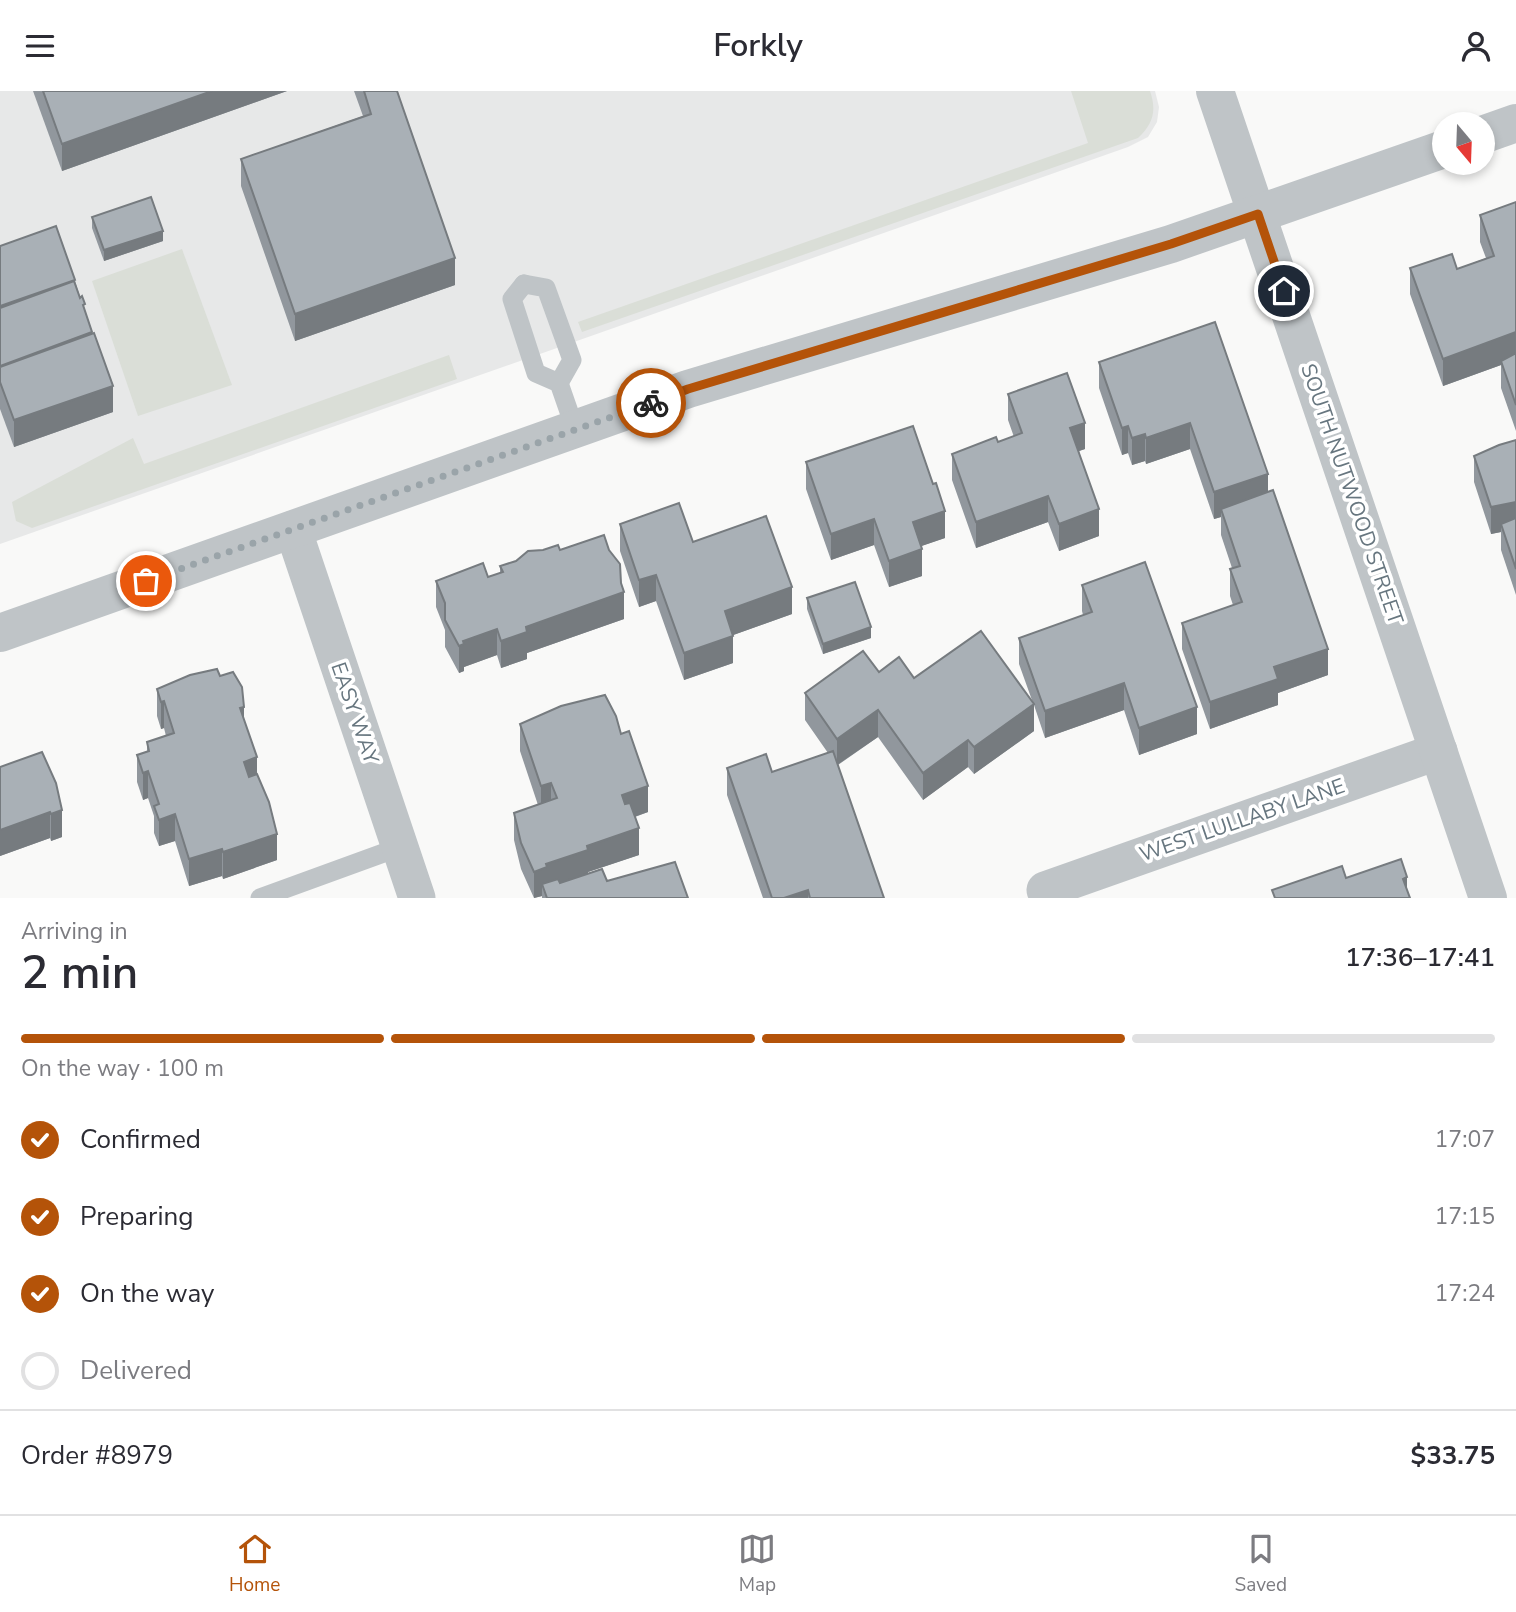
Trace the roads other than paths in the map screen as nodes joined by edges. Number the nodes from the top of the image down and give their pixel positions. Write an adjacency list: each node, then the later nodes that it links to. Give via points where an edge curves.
1 (1215, 91): 5 (street, SOUTH NUTWOOD STREET)
2 (1516, 123): 3 (street)
3 (1495, 130)
4 (1432, 153): 5 (street)
5 (1258, 214): 7 (street, via 688,389); 10 (street, SOUTH NUTWOOD STREET)
6 (559, 383): 6 (lane, via 572,360 546,288 522,277 512,299 536,373); 7 (lane)
7 (575, 429): 8 (street)
8 (293, 529): 9 (street); 11 (street, EASY WAY)
9 (0, 633)
10 (1439, 751): 12 (street, WEST LULLABY LANE); 15 (street, SOUTH NUTWOOD STREET)
11 (400, 847): 13 (lane); 14 (street, EASY WAY)
12 (1045, 890)
13 (260, 898)
14 (417, 898)
15 (1488, 898)

